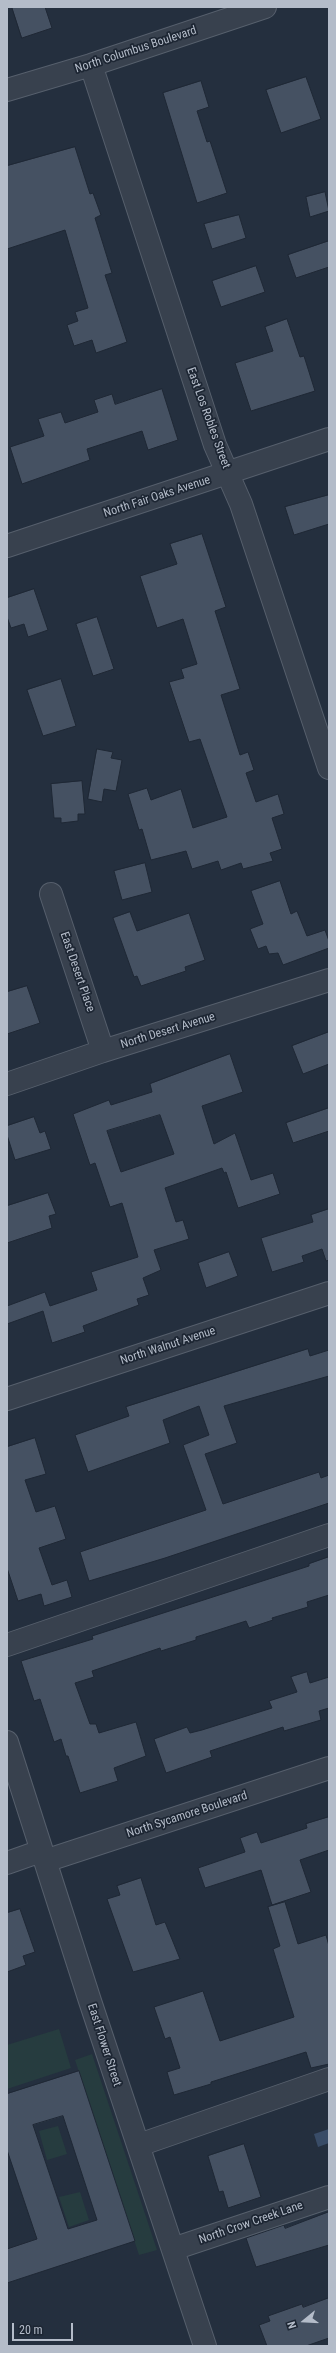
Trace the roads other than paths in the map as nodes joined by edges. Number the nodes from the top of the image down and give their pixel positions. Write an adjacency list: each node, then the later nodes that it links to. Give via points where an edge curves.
1 (265, 7): 2 (street, North Columbus Boulevard)
2 (91, 65): 3 (street, North Columbus Boulevard); 5 (street, East Los Robles Street, via 215,445)
3 (7, 90)
4 (329, 439): 5 (street, North Fair Oaks Avenue)
5 (228, 474): 6 (street, North Fair Oaks Avenue); 7 (street, East Los Robles Street, via 241,504)
6 (7, 546)
7 (329, 768)
8 (51, 894): 10 (street, East Desert Place)
9 (329, 980): 10 (street, North Desert Avenue)
10 (103, 1051): 11 (street, North Desert Avenue)
11 (7, 1084)
12 (329, 1293): 13 (street, North Walnut Avenue)
13 (7, 1399)
14 (329, 1535): 15 (street)
15 (7, 1645)
16 (7, 1742): 18 (street, East Flower Street)
17 (329, 1768): 18 (street, North Sycamore Boulevard)
18 (43, 1856): 19 (street, North Sycamore Boulevard); 21 (street, East Flower Street)
19 (7, 1862)
20 (329, 2079): 21 (street)
21 (139, 2146): 23 (street, East Flower Street)
22 (329, 2197): 23 (street, North Crow Creek Lane)
23 (172, 2249): 24 (street, East Flower Street)
24 (205, 2346)

